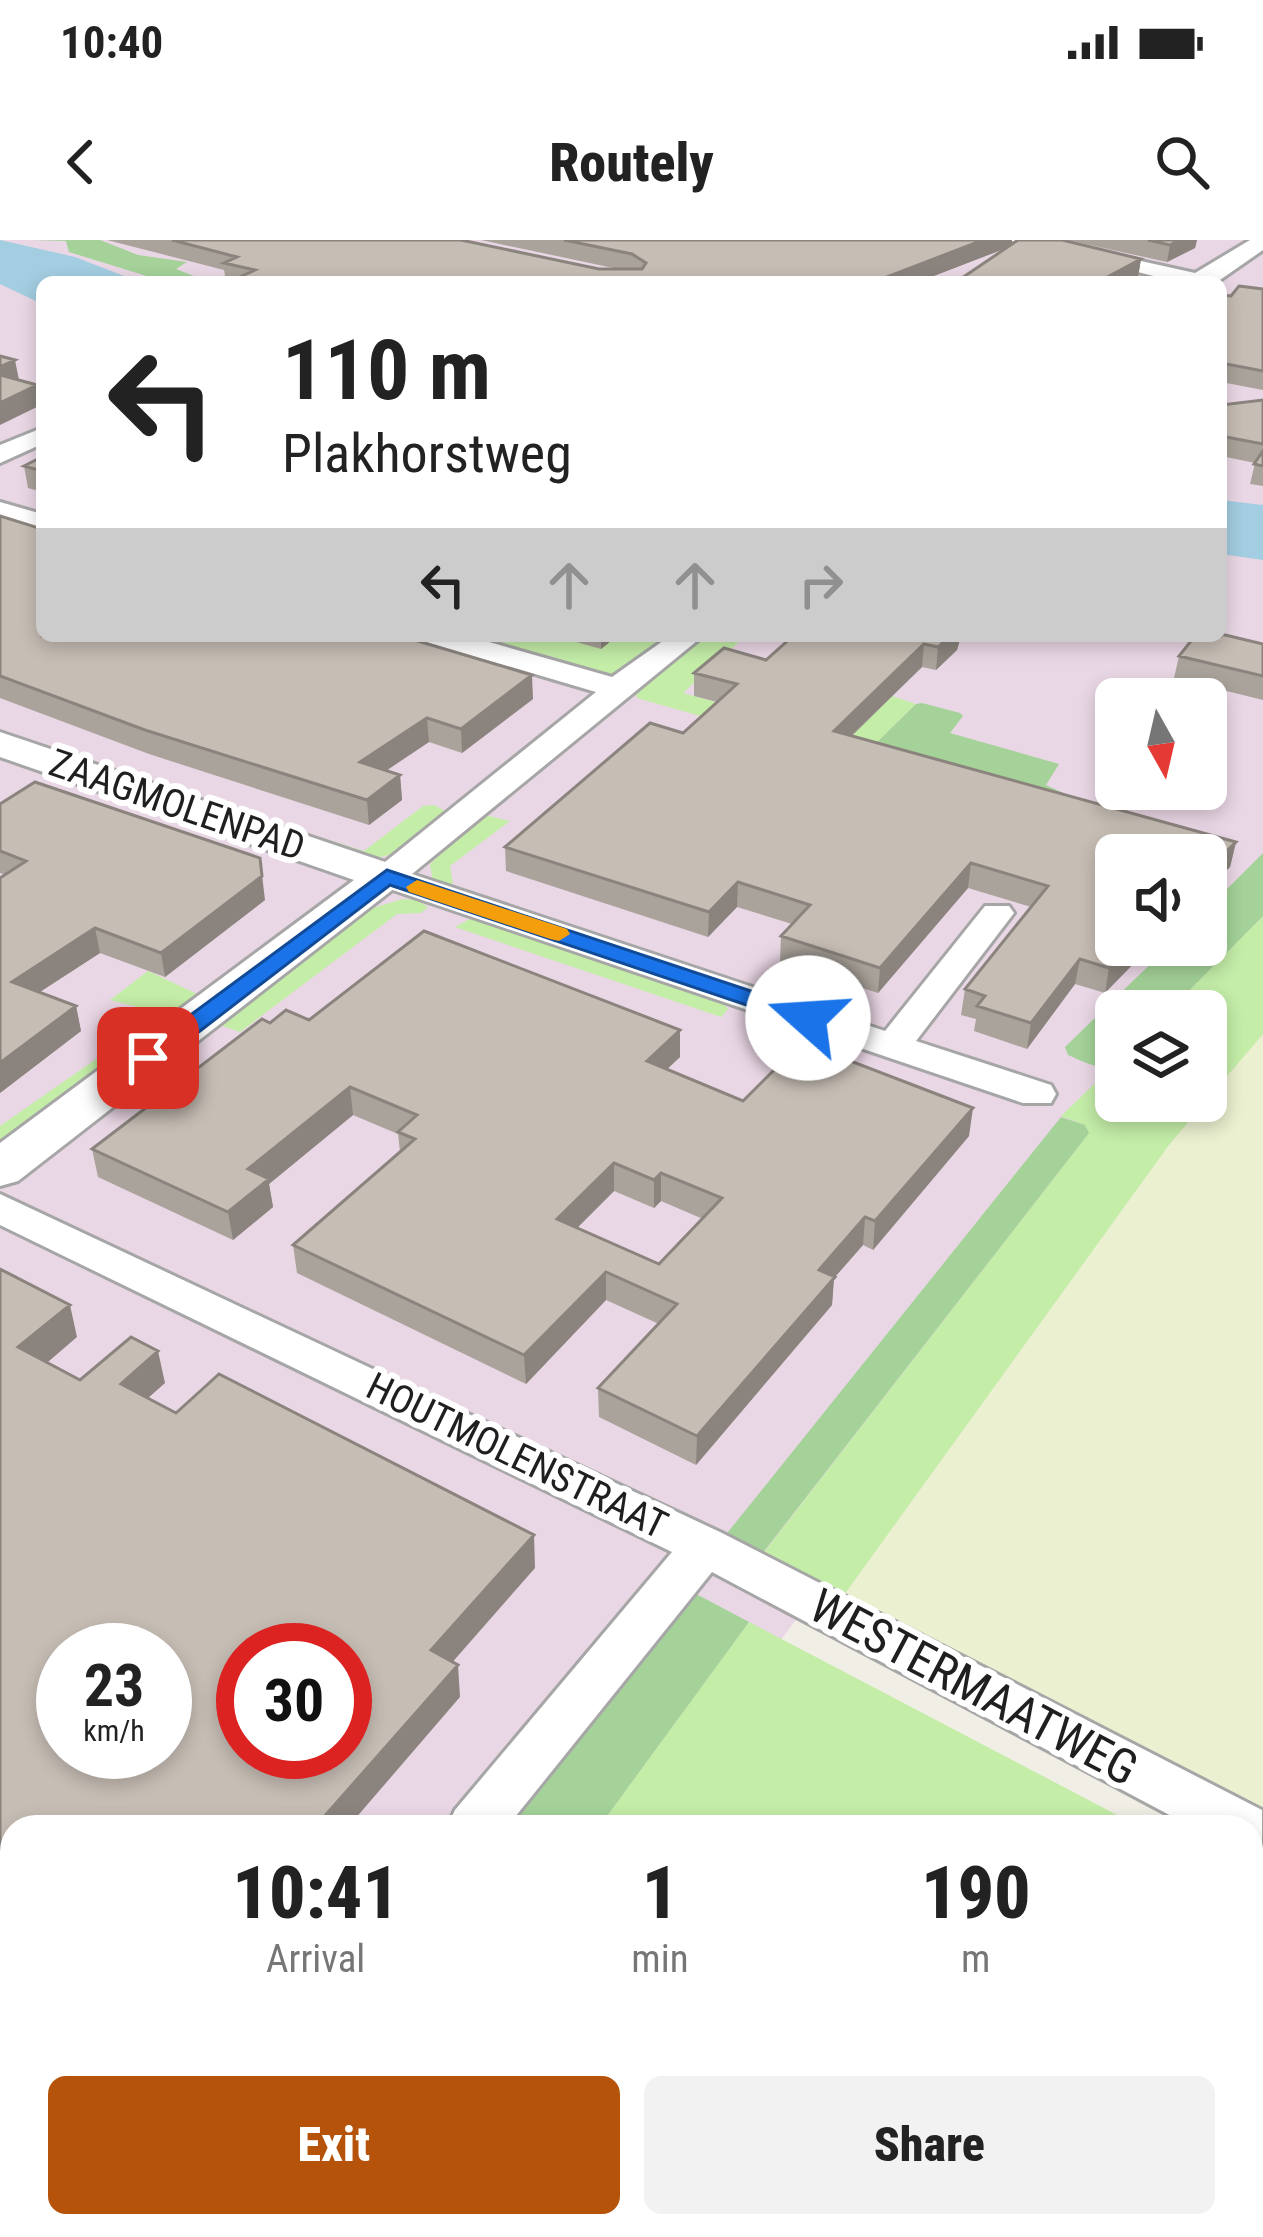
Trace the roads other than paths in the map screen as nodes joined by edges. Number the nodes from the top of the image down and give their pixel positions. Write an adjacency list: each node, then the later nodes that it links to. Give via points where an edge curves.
1 (1018, 240): 3 (street)
2 (1263, 241): 4 (street)
3 (1174, 276)
4 (1209, 276)
5 (36, 438): 6 (street)
6 (0, 455)
7 (0, 510): 8 (street)
8 (36, 520)
9 (457, 642): 11 (street)
10 (681, 642): 11 (street)
11 (616, 688): 13 (street)
12 (0, 745): 13 (street, ZAAGMOLENPAD)
13 (387, 877): 15 (street, ZAAGMOLENPAD); 17 (street)
14 (998, 913): 15 (street)
15 (893, 1046): 16 (street, ZAAGMOLENPAD)
16 (1037, 1094)
17 (0, 1169)
18 (0, 1208): 19 (street, HOUTMOLENSTRAAT)
19 (706, 1546): 20 (street, HOUTMOLENSTRAAT); 21 (street, WESTERMAATWEG)
20 (484, 1815)
21 (1220, 1815)

